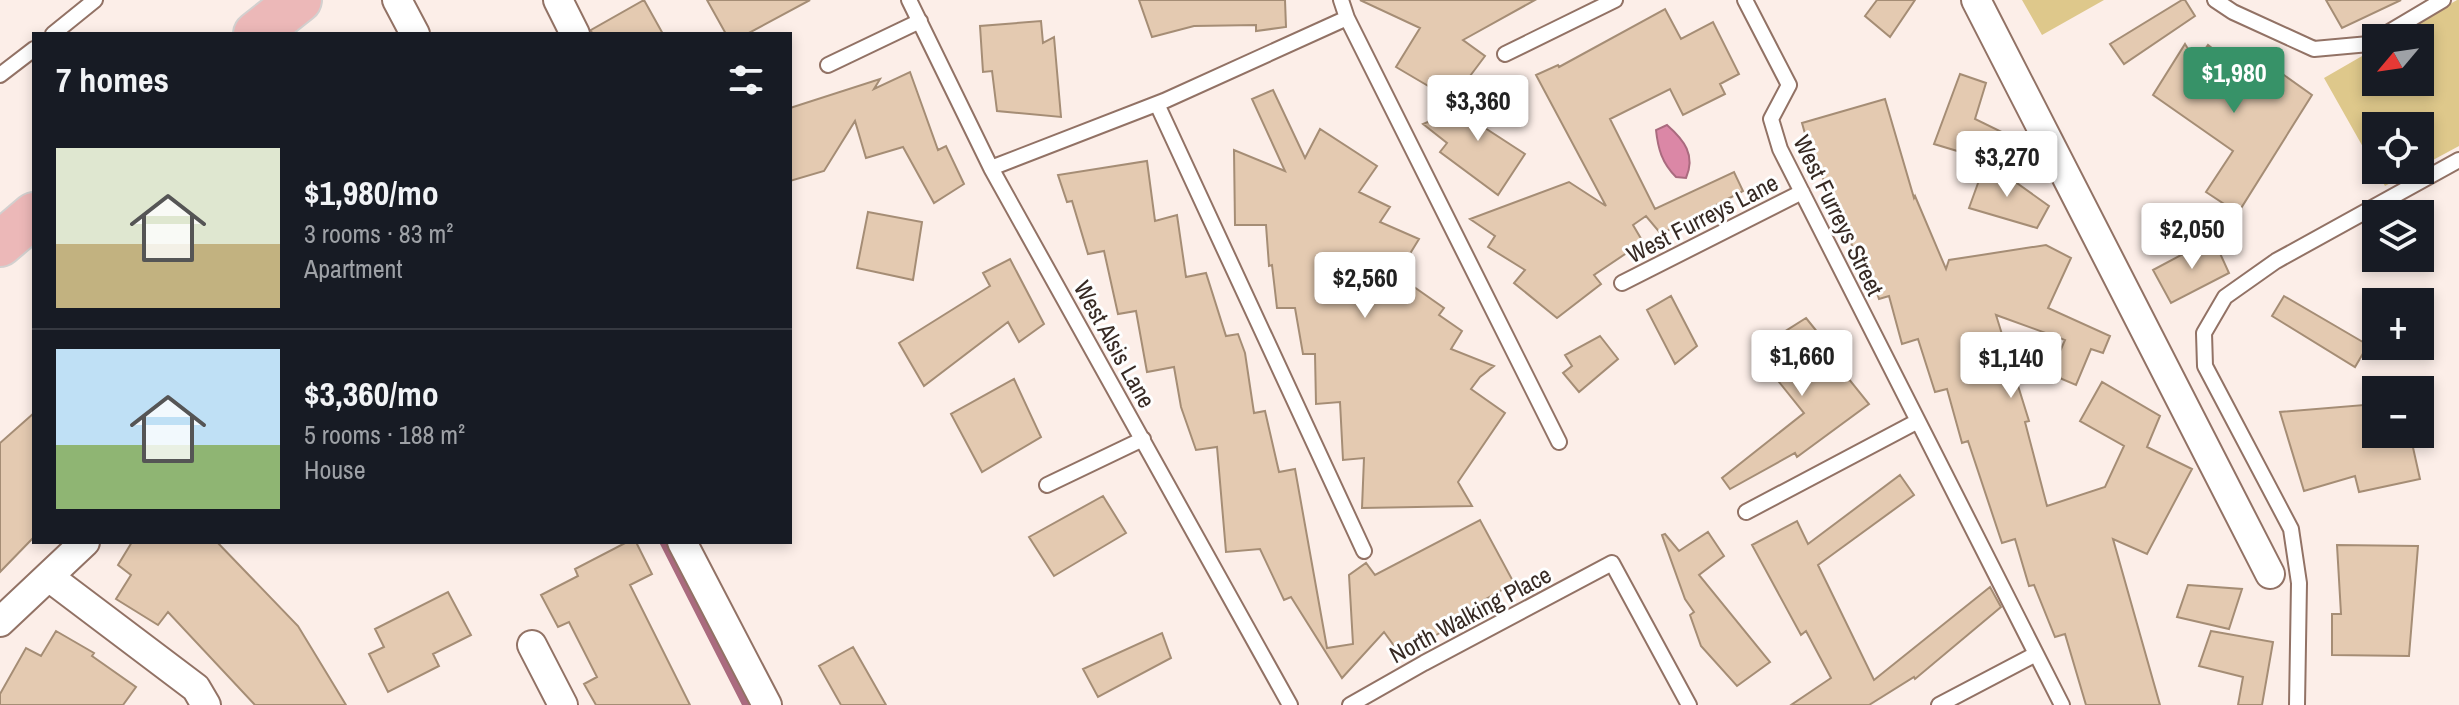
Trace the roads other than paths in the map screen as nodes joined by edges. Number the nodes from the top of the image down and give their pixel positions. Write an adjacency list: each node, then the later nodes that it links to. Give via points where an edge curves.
1 (95, 0): 15 (lane)
2 (299, 0): 16 (main road)
3 (397, 0): 17 (street)
4 (558, 0): 18 (street)
5 (909, 0): 13 (lane, West Alsis Lane)
6 (1341, 0): 12 (lane)
7 (1615, 0): 21 (lane)
8 (1745, 0): 27 (lane, West Furreys Street, via 1789,85 1771,119)
9 (1976, 0): 39 (street)
10 (2215, 0): 19 (lane, via 2314,49)
11 (2443, 0): 14 (lane)
12 (1347, 18): 24 (lane); 33 (lane)
13 (920, 21): 22 (lane); 26 (lane, West Alsis Lane)
14 (2403, 24)
15 (55, 32)
16 (259, 32)
17 (414, 32)
18 (574, 32)
19 (2362, 45)
20 (32, 51): 23 (lane)
21 (1505, 54)
22 (828, 65)
23 (0, 75)
24 (1157, 104): 26 (lane); 38 (lane)
25 (2459, 160): 52 (lane, via 2276,261 2225,297 2204,333 2205,366 2291,529 2299,583)
26 (991, 168): 32 (lane, West Alsis Lane)
27 (1802, 192): 30 (lane, West Furreys Lane); 31 (lane, West Furreys Street)
28 (32, 217): 29 (main road)
29 (0, 244)
30 (1622, 283)
31 (1918, 421): 35 (lane); 43 (lane, West Furreys Street)
32 (1143, 439): 34 (lane); 47 (lane, West Alsis Lane)
33 (1559, 442)
34 (1047, 485)
35 (1746, 512)
36 (83, 544): 40 (street)
37 (683, 544): 46 (street)
38 (1364, 551)
39 (2270, 574)
40 (49, 577): 41 (street); 44 (street, via 196,688)
41 (0, 622)
42 (532, 645): 45 (street)
43 (2036, 654): 50 (lane); 51 (lane, West Furreys Street)
44 (206, 705)
45 (563, 705)
46 (767, 705)
47 (1290, 705)
48 (1350, 705): 49 (lane, North Walking Place, via 1612,563)
49 (1689, 705)
50 (1939, 705)
51 (2062, 705)
52 (2297, 705)

